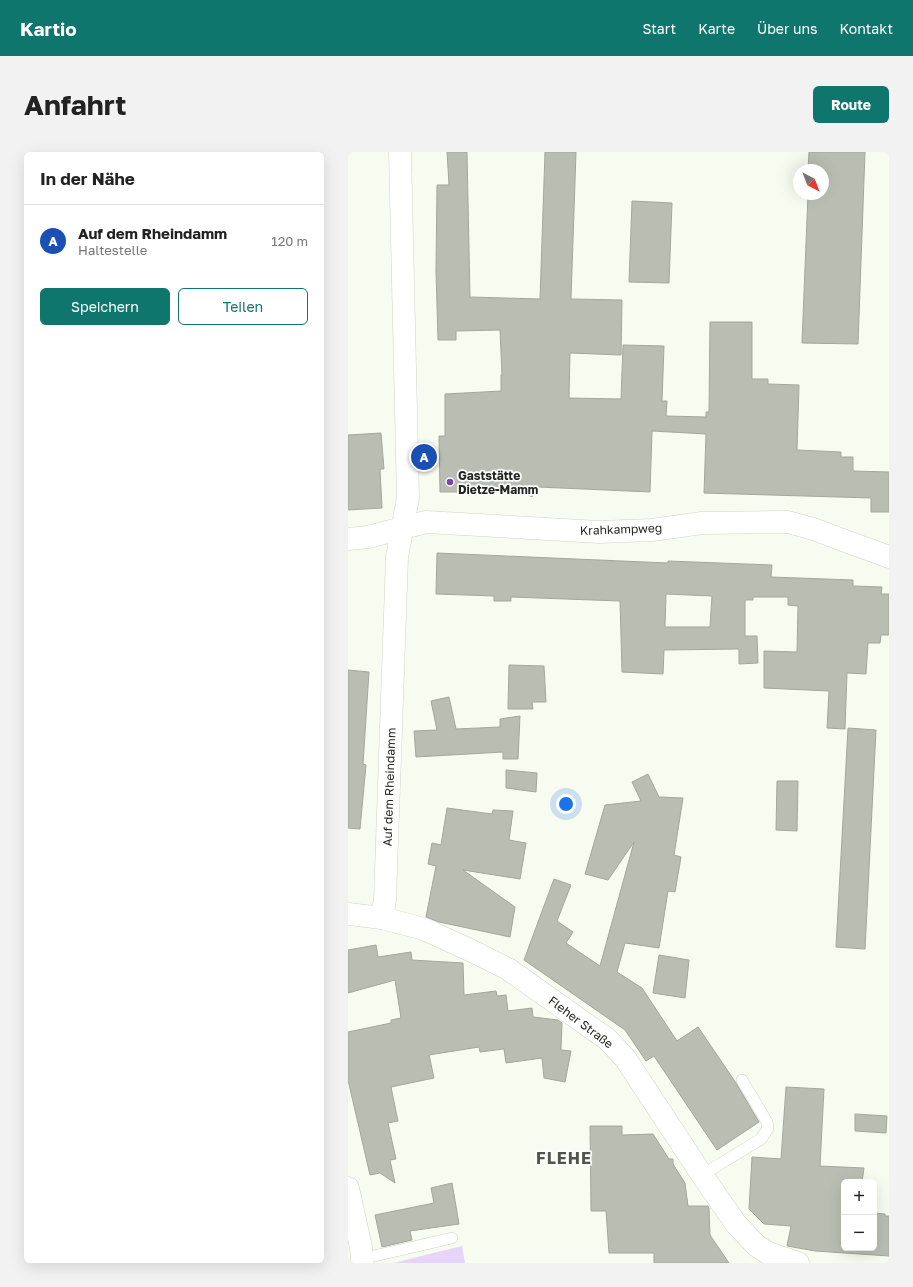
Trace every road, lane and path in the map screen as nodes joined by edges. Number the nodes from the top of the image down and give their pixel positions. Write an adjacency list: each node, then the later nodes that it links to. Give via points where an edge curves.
1 (400, 152): 2 (street, Auf dem Rheindamm, via 408,498)
2 (402, 528): 3 (street, Krahkampweg, via 368,537); 4 (street, Krahkampweg, via 426,522 599,532 652,530 702,523 788,522); 6 (street, Auf dem Rheindamm, via 396,557 385,900)
3 (348, 539)
4 (889, 557)
5 (348, 914): 6 (street, Fleher Straße)
6 (382, 918): 8 (street, Fleher Straße, via 424,929 508,969 607,1039 626,1058)
7 (742, 1080): 8 (lane, via 768,1128 762,1138)
8 (702, 1175): 12 (street, Fleher Straße, via 736,1224 757,1246 776,1257)
9 (348, 1188): 11 (street, via 361,1247)
10 (452, 1238): 11 (lane)
11 (361, 1261)
12 (798, 1263)

